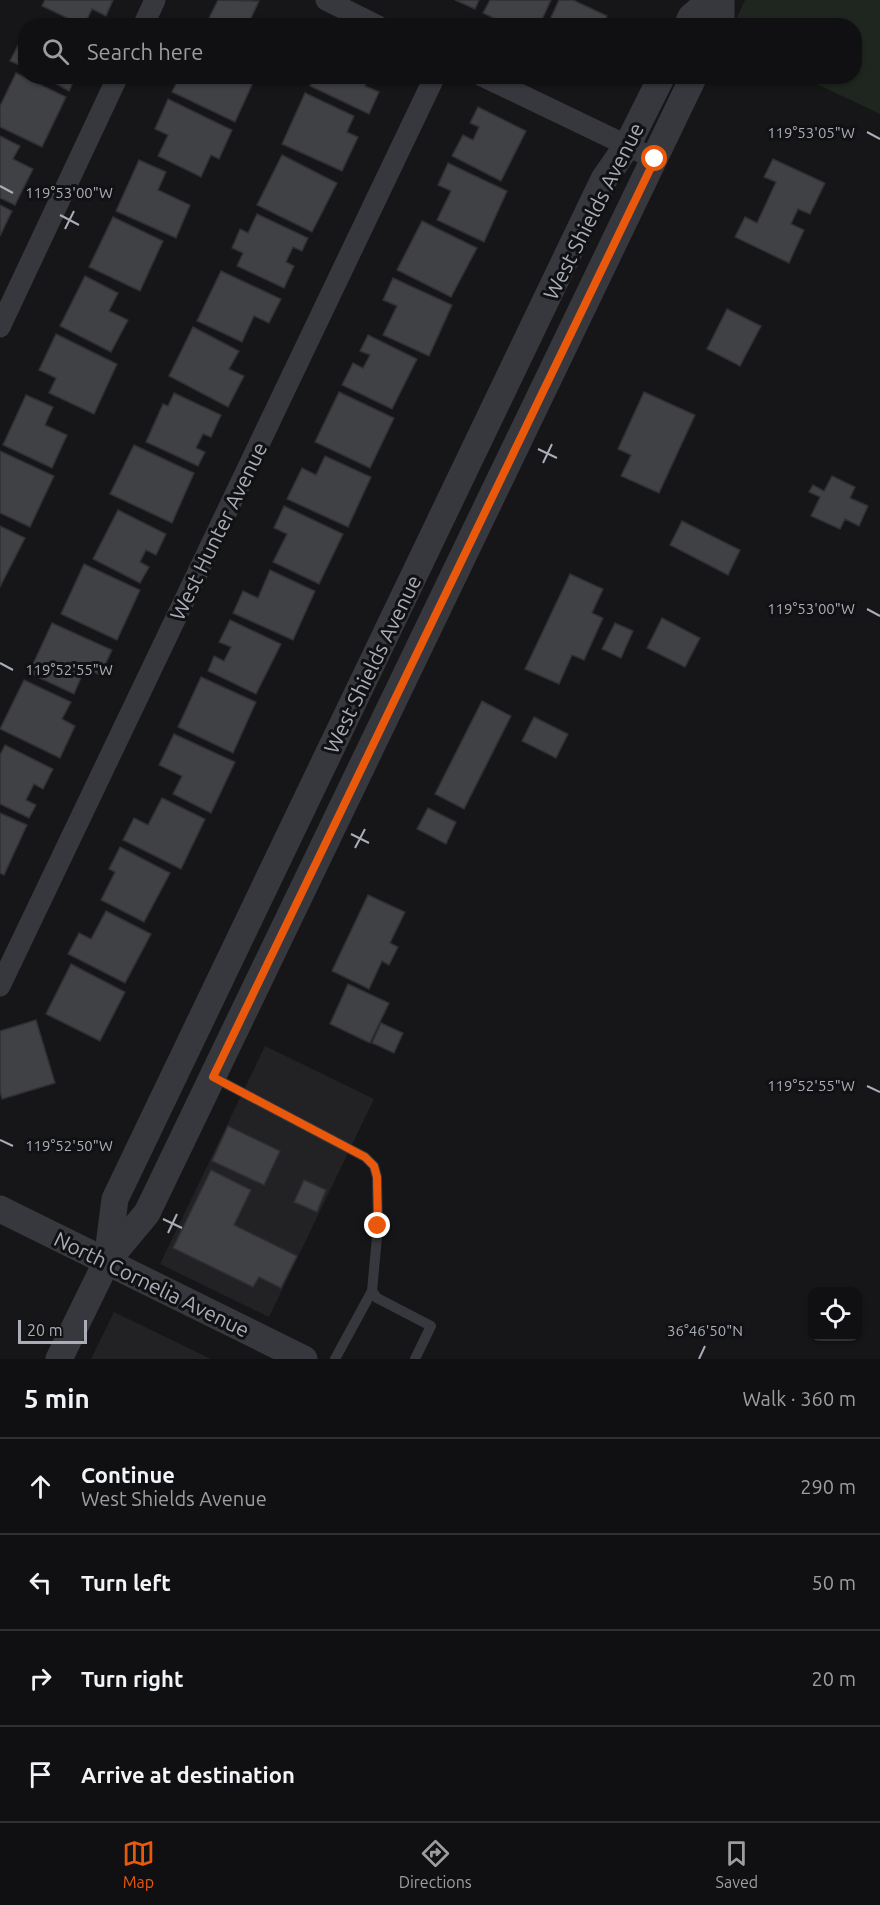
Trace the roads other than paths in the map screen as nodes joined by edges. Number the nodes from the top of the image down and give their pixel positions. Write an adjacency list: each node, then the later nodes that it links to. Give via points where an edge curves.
1 (154, 0): 5 (street)
2 (326, 0): 6 (street)
3 (711, 0): 7 (street)
4 (721, 0): 8 (street)
5 (146, 18)
6 (362, 18)
7 (691, 18)
8 (721, 18)
9 (114, 84): 16 (street)
10 (431, 84): 17 (street, West Hunter Avenue)
11 (499, 84): 14 (street)
12 (658, 84): 14 (street, West Shields Avenue)
13 (690, 84): 15 (street, West Shields Avenue)
14 (627, 146): 15 (street); 20 (street, West Shields Avenue, via 604,179 115,1199)
15 (655, 159): 18 (street, West Shields Avenue)
16 (0, 327)
17 (0, 986)
18 (213, 1077): 20 (street, West Shields Avenue, via 147,1213); 21 (lane, via 365,1157 374,1166 378,1226)
19 (0, 1209): 20 (street, North Cornelia Avenue)
20 (107, 1261): 22 (street, West Shields Avenue); 23 (street, North Cornelia Avenue)
21 (372, 1291): 24 (lane); 25 (lane, via 377,1298 431,1326)
22 (59, 1359)
23 (304, 1359)
24 (335, 1359)
25 (415, 1359)

